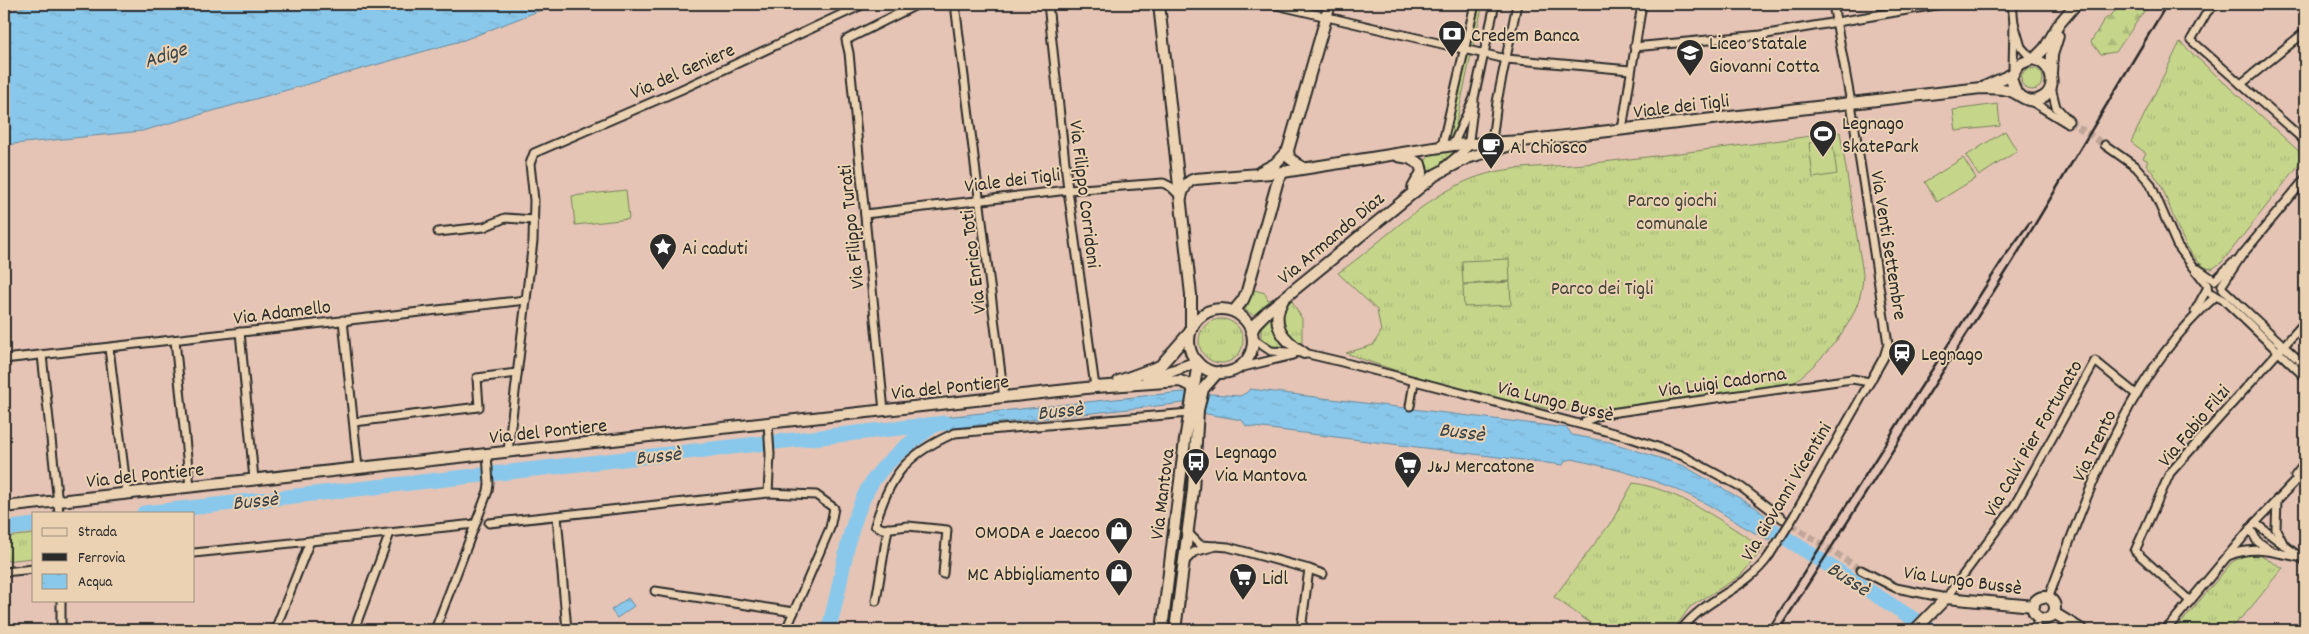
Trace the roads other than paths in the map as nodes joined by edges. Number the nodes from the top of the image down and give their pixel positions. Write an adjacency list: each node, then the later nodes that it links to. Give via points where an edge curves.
1 (864, 4): 59 (street, Via del Geniere, via 680,90 537,150 531,160)
2 (924, 4): 58 (street, Via Filippo Turati, via 846,40 850,52)
3 (956, 4): 57 (street, Via Enrico Toti)
4 (1048, 4): 54 (street, Via Filippo Corridoni)
5 (1159, 4): 47 (street)
6 (1272, 4): 17 (street)
7 (1330, 4): 17 (street)
8 (1475, 4): 22 (street)
9 (1494, 4): 23 (street)
10 (1517, 4): 24 (street)
11 (1642, 4): 21 (street)
12 (1833, 4): 18 (street, Via Venti Settembre)
13 (1942, 4): 18 (street)
14 (2012, 4): 19 (street)
15 (2216, 4): 29 (street, via 2207,12 2191,40)
16 (2074, 7): 25 (street, Viale dei Tigli, via 2045,48); 28 (street, Viale dei Tigli, via 2055,43)
17 (1326, 17): 22 (street); 44 (street)
18 (1836, 23): 21 (street, via 1761,35); 35 (street, Via Venti Settembre)
19 (2014, 24): 25 (street, via 2021,47); 27 (street)
20 (2305, 32): 29 (street)
21 (1634, 47): 26 (street)
22 (1465, 48): 23 (street); 43 (street)
23 (1483, 54): 24 (street); 33 (street)
24 (1506, 59): 26 (street); 37 (street)
25 (2033, 59): 27 (street, Viale dei Tigli, via 2021,62); 28 (street, via 2046,65)
26 (1630, 70): 36 (street)
27 (2013, 73): 31 (street, Viale dei Tigli); 32 (street)
28 (2052, 74): 30 (street, Viale dei Tigli)
29 (2241, 84): 39 (street)
30 (2051, 86): 34 (street, via 2043,97); 34 (street, via 2056,107 2068,122)
31 (1981, 88): 32 (street, Viale dei Tigli); 35 (street, Viale dei Tigli)
32 (2016, 94): 34 (street, Viale dei Tigli)
33 (1474, 98): 40 (street); 41 (street)
34 (2026, 100)
35 (1851, 103): 36 (street, Viale dei Tigli); 76 (street, Via Venti Settembre)
36 (1622, 130): 38 (street, Viale dei Tigli)
37 (1492, 141): 38 (street, Viale dei Tigli); 40 (street, Viale dei Tigli)
38 (1522, 141): 50 (street, Via Armando Diaz, via 1483,152)
39 (2305, 141)
40 (1469, 144): 41 (street, Viale dei Tigli); 50 (street, Via Armando Diaz)
41 (1453, 145): 43 (street, Viale dei Tigli)
42 (2105, 145): 62 (street, via 2136,167 2150,183 2177,244)
43 (1442, 146): 45 (street, Viale dei Tigli)
44 (1288, 150): 46 (street, via 1288,158); 49 (street, via 1275,164)
45 (1385, 156): 46 (street, Viale dei Tigli); 55 (street, Viale dei Tigli, via 1401,156 1420,164 1422,172)
46 (1303, 168): 48 (street, Viale dei Tigli)
47 (1178, 169): 52 (street); 53 (street); 56 (street)
48 (1283, 172): 49 (street, Viale dei Tigli); 68 (street, via 1246,295)
49 (1254, 175): 52 (street, Viale dei Tigli)
50 (1435, 175): 55 (street, Via Armando Diaz)
51 (2305, 179): 61 (street)
52 (1191, 180): 56 (street)
53 (1163, 183): 54 (street, Viale dei Tigli); 56 (street, via 1171,186)
54 (1068, 190): 57 (street, Viale dei Tigli); 91 (street, Via Filippo Corridoni)
55 (1410, 193): 66 (street, Via Armando Diaz)
56 (1181, 197): 72 (street, via 1191,295)
57 (981, 200): 58 (street, Viale dei Tigli); 94 (street, Via Enrico Toti)
58 (865, 214): 97 (street, Via Filippo Turati)
59 (534, 220): 60 (street, via 505,218 484,227); 67 (street)
60 (438, 232)
61 (2242, 255): 63 (street); 65 (street, Via Trento)
62 (2195, 267): 63 (street); 64 (street)
63 (2214, 280): 64 (street); 65 (street)
64 (2207, 287): 65 (street, via 2210,294); 69 (street, Via Trento)
65 (2220, 291): 69 (street, Via Trento); 78 (street)
66 (1285, 298): 74 (street, Via Armando Diaz, via 1262,317); 79 (street, via 1278,314 1278,329 1286,342)
67 (526, 300): 70 (street, Via Adamello); 86 (street)
68 (1234, 311): 72 (street, via 1206,312 1198,318); 74 (street, via 1244,318)
69 (2191, 318): 93 (street, Via Trento)
70 (343, 320): 73 (street, Via Adamello); 98 (street)
71 (2305, 322): 78 (street, Via Fabio Filzi)
72 (1191, 331): 82 (street, via 1191,351); 91 (street, Via del Pontiere, via 1160,366)
73 (240, 332): 75 (street, Via Adamello); 106 (street)
74 (1252, 335): 79 (street, Via Lungo Bussè, via 1268,350); 84 (street, via 1247,359)
75 (175, 340): 77 (street, Via Adamello); 107 (street)
76 (1888, 344): 89 (street, Via Giovanni Vicentini)
77 (109, 348): 80 (street, Via Adamello); 110 (street)
78 (2281, 349): 83 (street); 87 (street); 141 (street, Via Fabio Filzi, via 2170,473 2135,551)
79 (1304, 353): 84 (street, Via Lungo Bussè); 88 (street, Via Lungo Bussè)
80 (42, 354): 81 (street, Via Adamello); 113 (street)
81 (4, 359)
82 (1197, 362): 85 (street, via 1210,371); 90 (street, Via del Pontiere); 92 (street, Via Mantova)
83 (2305, 366)
84 (1236, 369): 85 (street)
85 (1218, 372): 92 (street, Via Mantova)
86 (517, 373): 98 (street, via 477,378 479,407); 101 (street)
87 (2305, 377)
88 (1414, 382): 95 (street); 99 (street, Via Lungo Bussè)
89 (1870, 382): 99 (street, Via Luigi Cadorna, via 1852,379 1603,414 1585,421); 155 (street, Via Giovanni Vicentini, bridge, via 1769,556 1753,576 1700,609)
90 (1132, 384): 91 (street, Via del Pontiere); 92 (street, Via del Pontiere, via 1180,381)
91 (1096, 387): 94 (street, Via del Pontiere)
92 (1198, 390): 96 (street, Via Mantova)
93 (2137, 395): 137 (street, Via Calvi Pier Fortunato, via 2095,362 2014,508); 138 (street, Via Trento, via 2100,461)
94 (1004, 398): 97 (street, Via del Pontiere)
95 (1410, 406)
96 (1192, 410): 119 (street, via 955,433 929,444 901,467 883,498 875,525); 121 (street, Via Mantova); 152 (street, Via Mantova)
97 (884, 411): 100 (street, Via del Pontiere)
98 (354, 422): 104 (street)
99 (1584, 425): 115 (street, Via Lungo Bussè, via 1688,459 1741,487)
100 (768, 428): 101 (street, Via del Pontiere); 108 (street)
101 (508, 451): 102 (street, Via del Pontiere)
102 (487, 458): 104 (street, Via del Pontiere); 117 (street, via 489,484)
103 (2305, 463): 109 (street)
104 (358, 468): 106 (street, Via del Pontiere)
105 (2305, 471): 109 (street)
106 (254, 479): 107 (street, Via del Pontiere)
107 (190, 487): 110 (street, Via del Pontiere)
108 (768, 493): 114 (street); 143 (street, via 816,495 834,508 830,528)
109 (2283, 493): 111 (street)
110 (128, 494): 113 (street, Via del Pontiere)
111 (2277, 499): 118 (street); 124 (street, via 2276,529)
112 (4, 507): 113 (street, Via del Pontiere)
113 (59, 507)
114 (557, 516): 116 (street); 150 (street)
115 (1783, 519)
116 (489, 523)
117 (476, 524): 120 (street); 149 (street)
118 (2253, 526): 124 (street); 125 (street, via 2257,541); 127 (street)
119 (888, 528): 134 (street, via 908,526 947,530); 139 (street)
120 (390, 533): 122 (street); 148 (street)
121 (1188, 533): 123 (street, via 1200,545); 129 (street, Via Mantova)
122 (310, 541): 126 (street); 147 (street)
123 (1216, 546): 129 (street, via 1194,552); 131 (street, via 1228,546)
124 (2286, 548): 128 (street)
125 (2272, 552): 127 (street, via 2257,548 2241,550); 128 (street)
126 (195, 553)
127 (2226, 557): 141 (street)
128 (2302, 559)
129 (1184, 562): 153 (street, Via Mantova)
130 (32, 569): 133 (street)
131 (1309, 569): 135 (street); 154 (street)
132 (1861, 570): 137 (street, Via Lungo Bussè, via 1896,588)
133 (4, 572)
134 (943, 574)
135 (1324, 574)
136 (655, 591): 143 (street)
137 (1946, 598): 142 (street, Via Lungo Bussè); 156 (street)
138 (2048, 599): 142 (street, via 2039,599); 144 (street, via 2054,605)
139 (876, 601)
140 (62, 602): 146 (street)
141 (2190, 602): 159 (street)
142 (2034, 606): 145 (street, via 2034,612)
143 (794, 612): 151 (street)
144 (2054, 613): 145 (street, via 2049,618); 158 (street)
145 (2040, 618): 157 (street)
146 (61, 630)
147 (275, 630)
148 (354, 630)
149 (435, 630)
150 (567, 630)
151 (786, 630)
152 (1162, 630)
153 (1175, 630)
154 (1301, 630)
155 (1681, 630)
156 (1915, 630)
157 (2033, 630)
158 (2082, 630)
159 (2166, 630)

